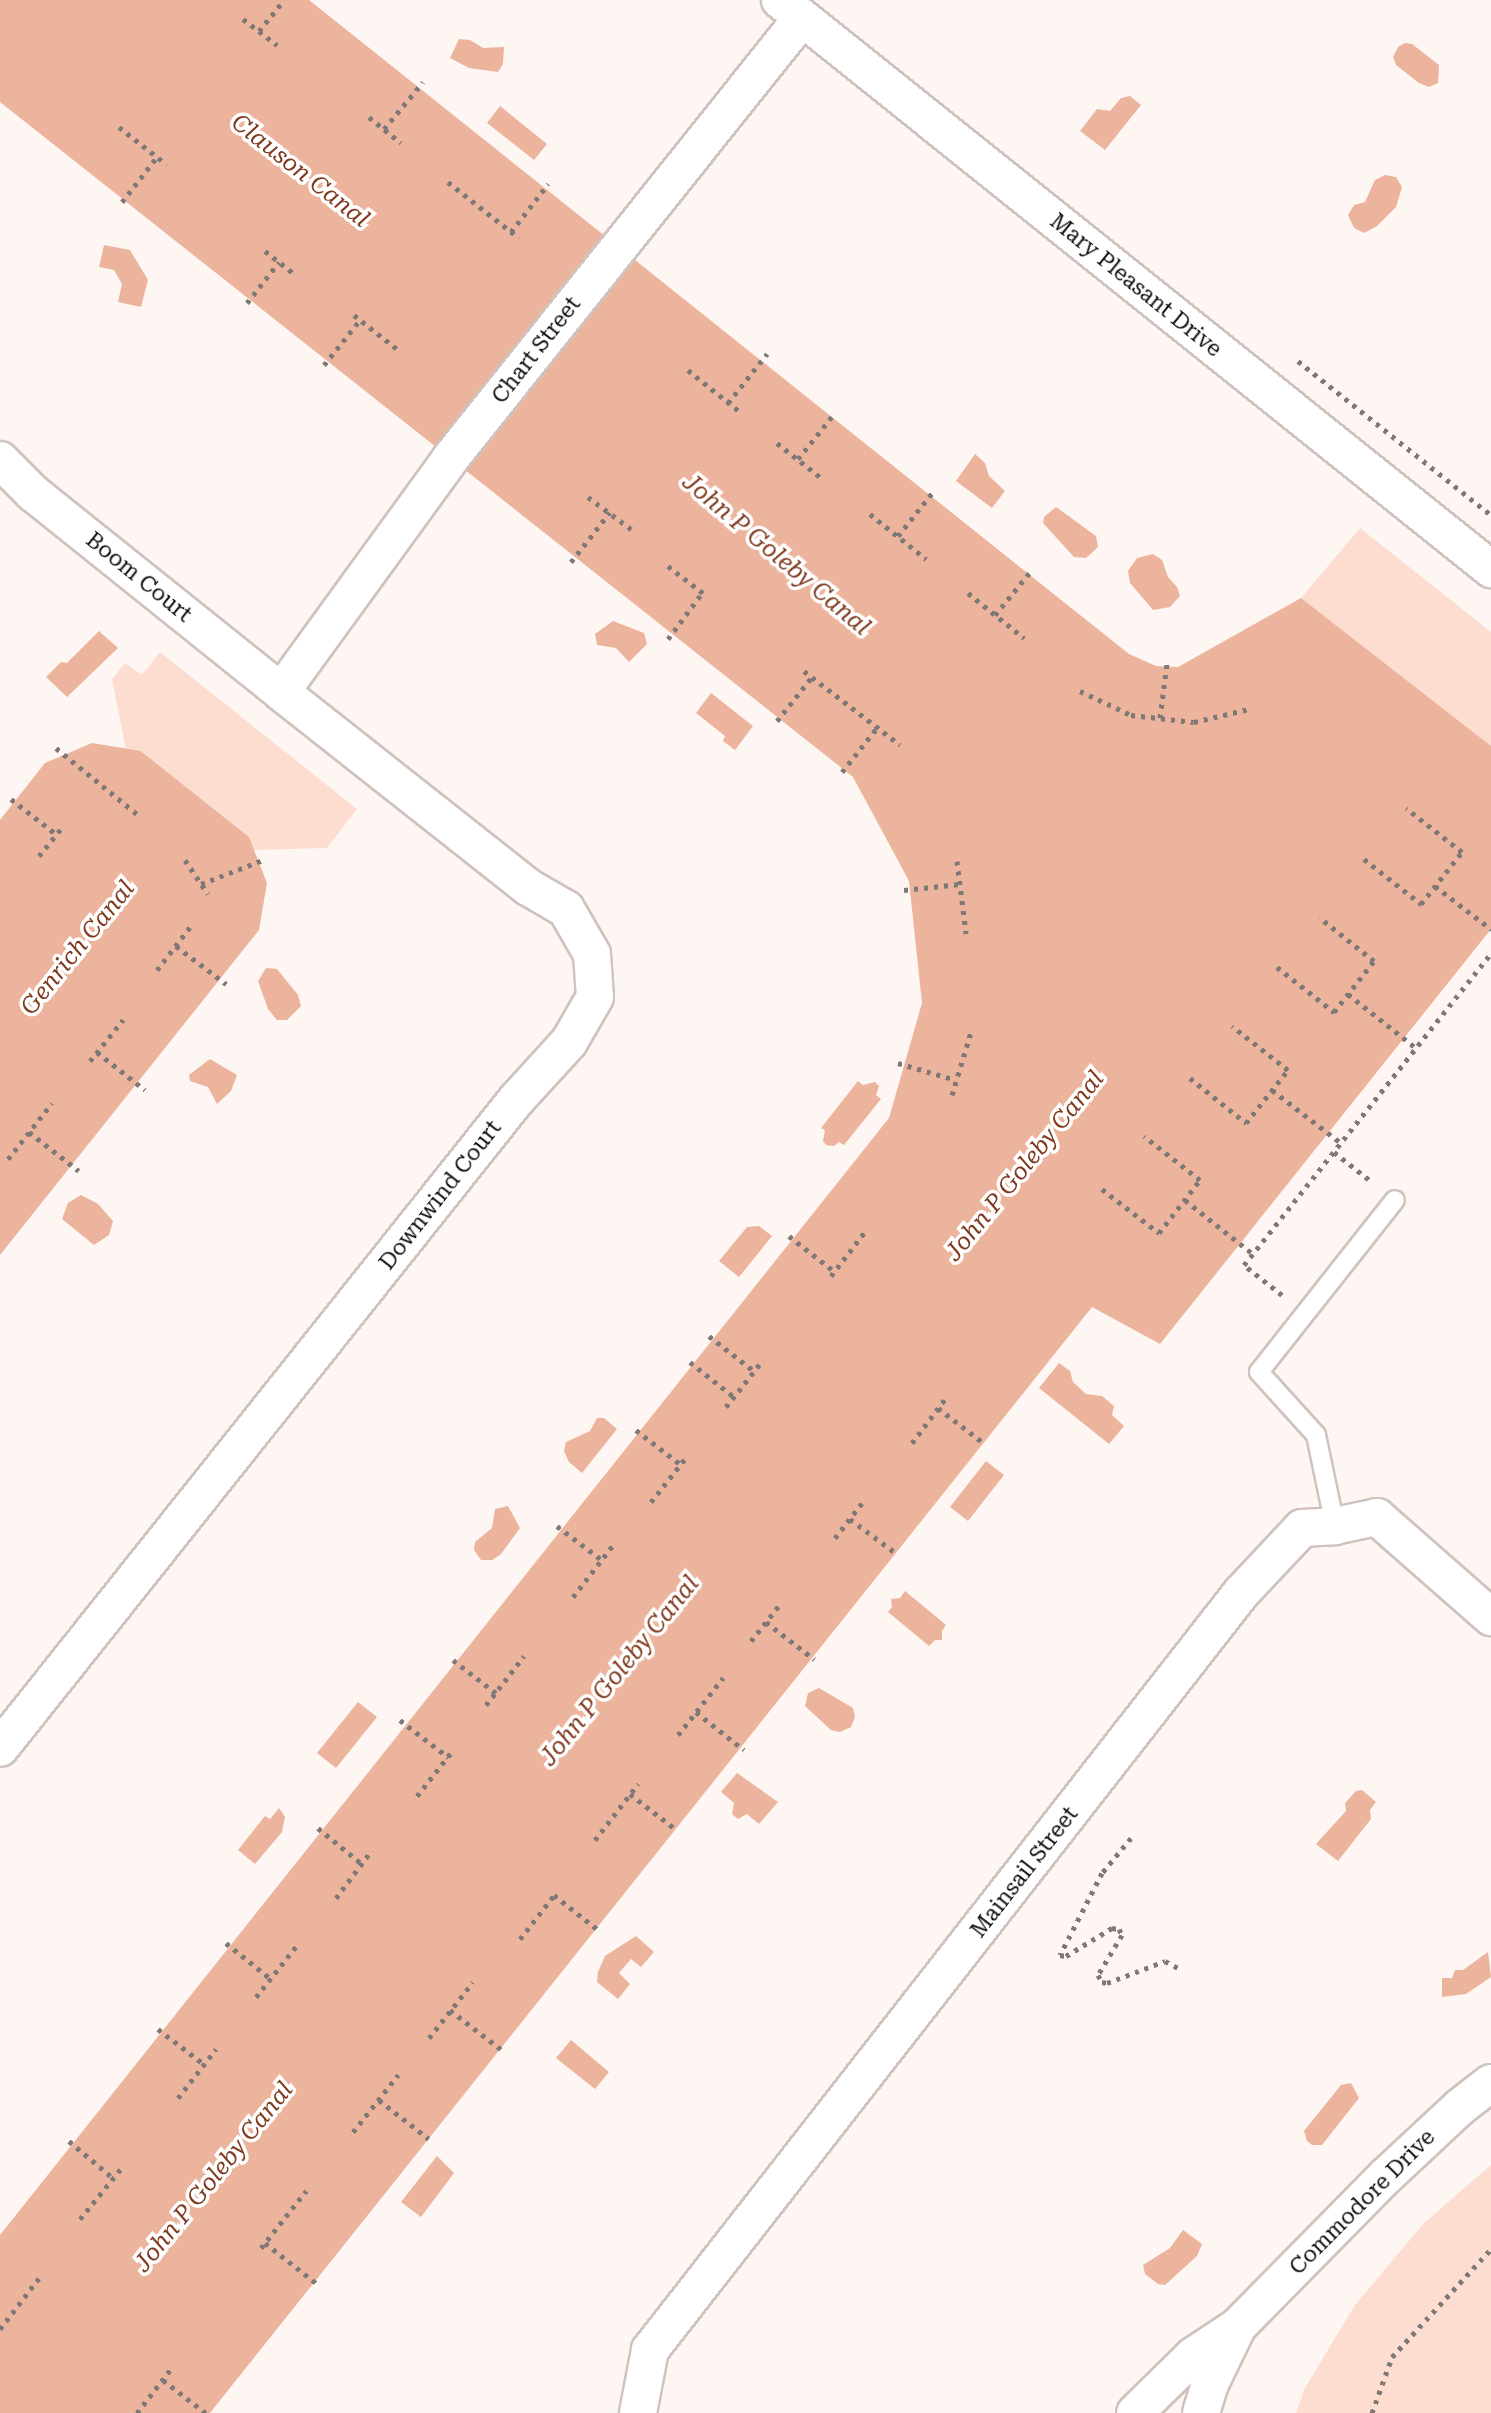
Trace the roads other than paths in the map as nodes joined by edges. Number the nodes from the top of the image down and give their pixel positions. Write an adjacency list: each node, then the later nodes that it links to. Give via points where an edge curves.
1 (791, 9): 3 (street, Mary Pleasant Drive); 4 (street, Chart Street)
2 (0, 460): 4 (street, Boom Court, via 33,493)
3 (1491, 569)
4 (281, 692): 8 (street, Downwind Court, via 528,887 566,909 592,954 595,997 569,1042 506,1112)
5 (1395, 1200): 6 (lane, via 1259,1372 1316,1435)
6 (1335, 1526): 7 (street, Mainsail Street, via 1377,1517); 11 (street, Mainsail Street, via 1302,1528 1241,1593 650,2350)
7 (1491, 1617)
8 (0, 1748)
9 (1491, 2083): 10 (street, Commodore Drive, via 1386,2176)
10 (1237, 2327): 12 (street, Commodore Drive, via 1193,2356); 13 (street, Commodore Drive)
11 (638, 2413)
12 (1135, 2413)
13 (1201, 2413)

